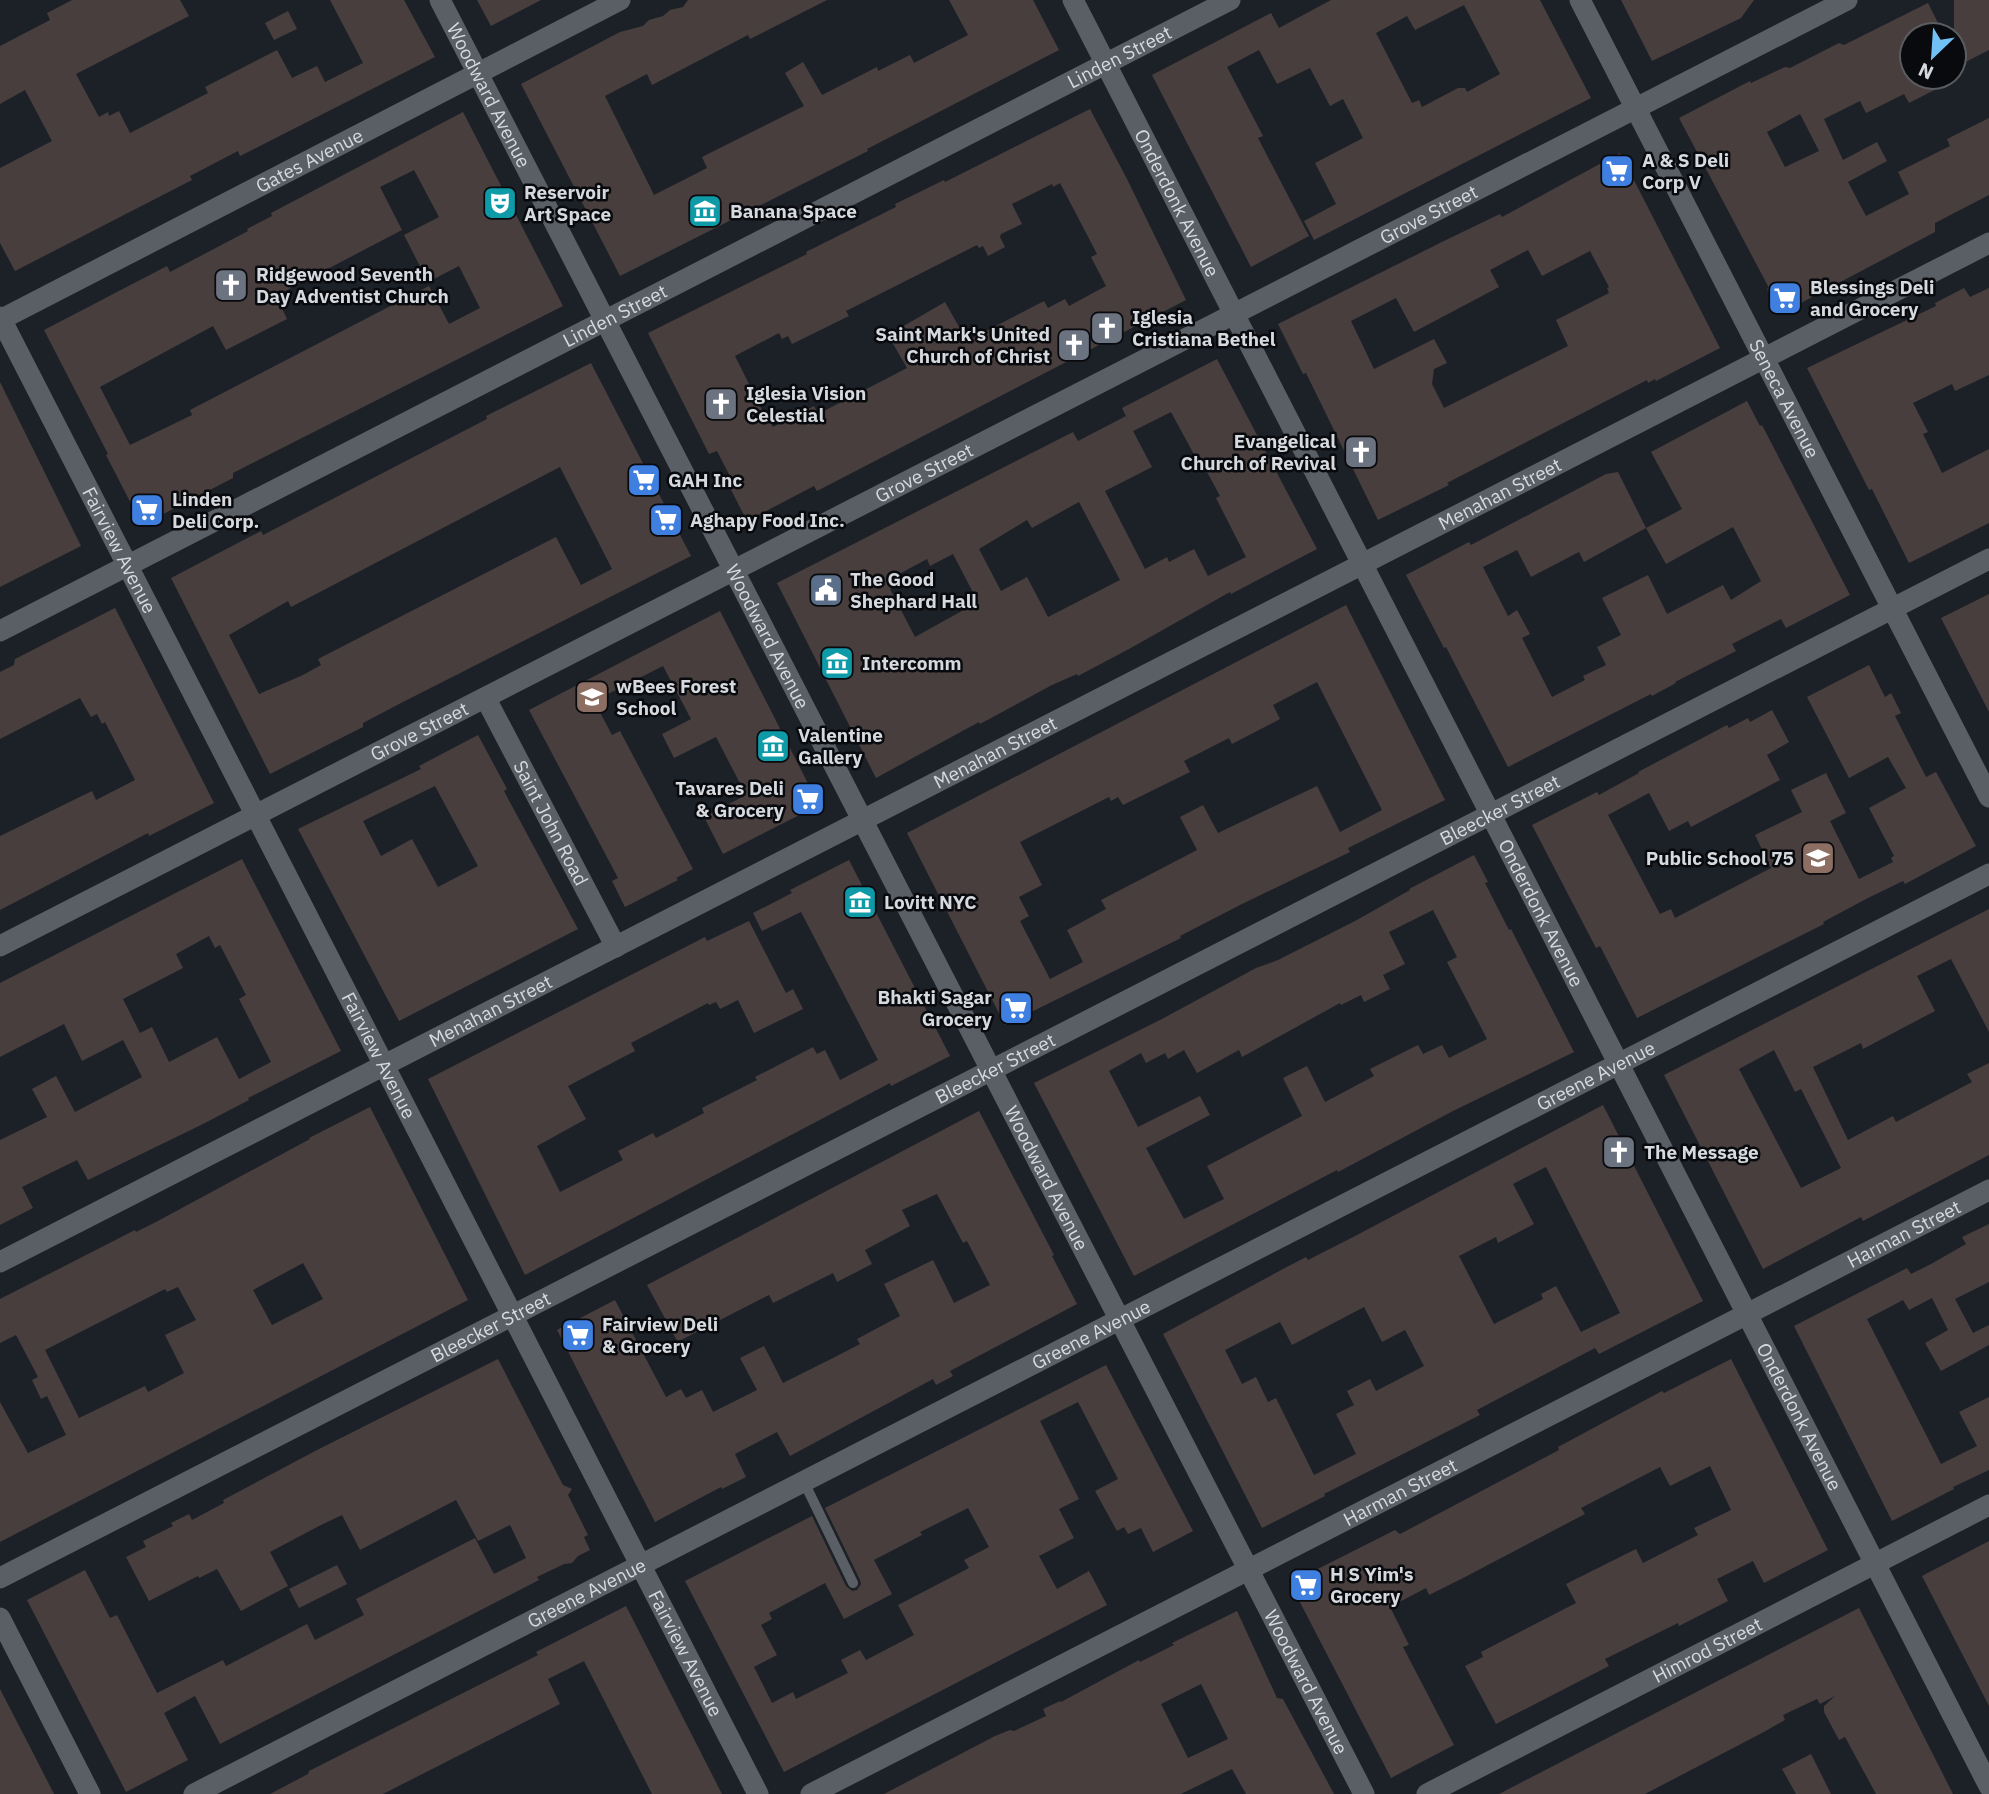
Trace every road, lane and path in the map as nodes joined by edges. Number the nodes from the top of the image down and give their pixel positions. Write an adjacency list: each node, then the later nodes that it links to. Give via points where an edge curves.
1 (440, 0): 8 (street, Woodward Avenue)
2 (620, 0): 8 (street, Gates Avenue)
3 (1073, 0): 7 (street, Onderdonk Avenue)
4 (1230, 0): 7 (street, Linden Street)
5 (1580, 0): 9 (street, Seneca Avenue)
6 (1847, 0): 9 (street, Grove Street)
7 (1105, 64): 11 (street, Onderdonk Avenue); 13 (street, Linden Street)
8 (477, 74): 12 (street, Gates Avenue); 13 (street, Woodward Avenue)
9 (1636, 108): 11 (street, Grove Street); 14 (street, Seneca Avenue)
10 (1989, 243): 14 (street, Menahan Street)
11 (1234, 314): 16 (street, Onderdonk Avenue); 18 (street, Grove Street)
12 (0, 319): 17 (street, Fairview Avenue)
13 (605, 320): 17 (street, Linden Street); 18 (street, Woodward Avenue)
14 (1764, 358): 16 (street, Menahan Street); 19 (street, Seneca Avenue)
15 (1989, 559): 19 (street, Bleecker Street)
16 (1362, 564): 23 (street, Onderdonk Avenue); 25 (street, Menahan Street)
17 (128, 565): 20 (street, Linden Street); 24 (street, Fairview Avenue)
18 (733, 570): 21 (street, Grove Street); 25 (street, Woodward Avenue)
19 (1892, 608): 22 (street, Seneca Avenue); 23 (street, Bleecker Street)
20 (0, 631)
21 (486, 699): 24 (street, Grove Street); 28 (street, Saint John Road)
22 (1989, 797)
23 (1490, 814): 29 (street, Onderdonk Avenue); 31 (street, Bleecker Street)
24 (256, 816): 27 (street, Grove Street); 30 (street, Fairview Avenue)
25 (862, 821): 28 (street, Menahan Street); 31 (street, Woodward Avenue)
26 (1989, 874): 29 (street, Greene Avenue)
27 (0, 946)
28 (616, 947): 30 (street, Menahan Street)
29 (1618, 1064): 34 (street, Onderdonk Avenue); 36 (street, Greene Avenue)
30 (384, 1066): 33 (street, Menahan Street); 35 (street, Fairview Avenue)
31 (991, 1070): 35 (street, Bleecker Street); 36 (street, Woodward Avenue)
32 (1989, 1190): 34 (street, Harman Street)
33 (0, 1262)
34 (1746, 1314): 39 (street, Onderdonk Avenue); 41 (street, Harman Street)
35 (512, 1316): 40 (street, Fairview Avenue); 42 (street, Bleecker Street)
36 (1120, 1320): 37 (street, Greene Avenue); 41 (street, Woodward Avenue)
37 (804, 1482): 40 (street, Greene Avenue); 43 (lane)
38 (1989, 1505): 39 (street, Himrod Street)
39 (1875, 1564): 45 (street, Onderdonk Avenue); 51 (street, Himrod Street)
40 (640, 1566): 47 (street, Greene Avenue); 48 (street, Fairview Avenue)
41 (1248, 1569): 49 (street, Harman Street); 50 (street, Woodward Avenue)
42 (0, 1578)
43 (853, 1583)
44 (0, 1618): 46 (street)
45 (1989, 1786)
46 (90, 1794)
47 (194, 1794)
48 (758, 1794)
49 (811, 1794)
50 (1364, 1794)
51 (1427, 1794)

